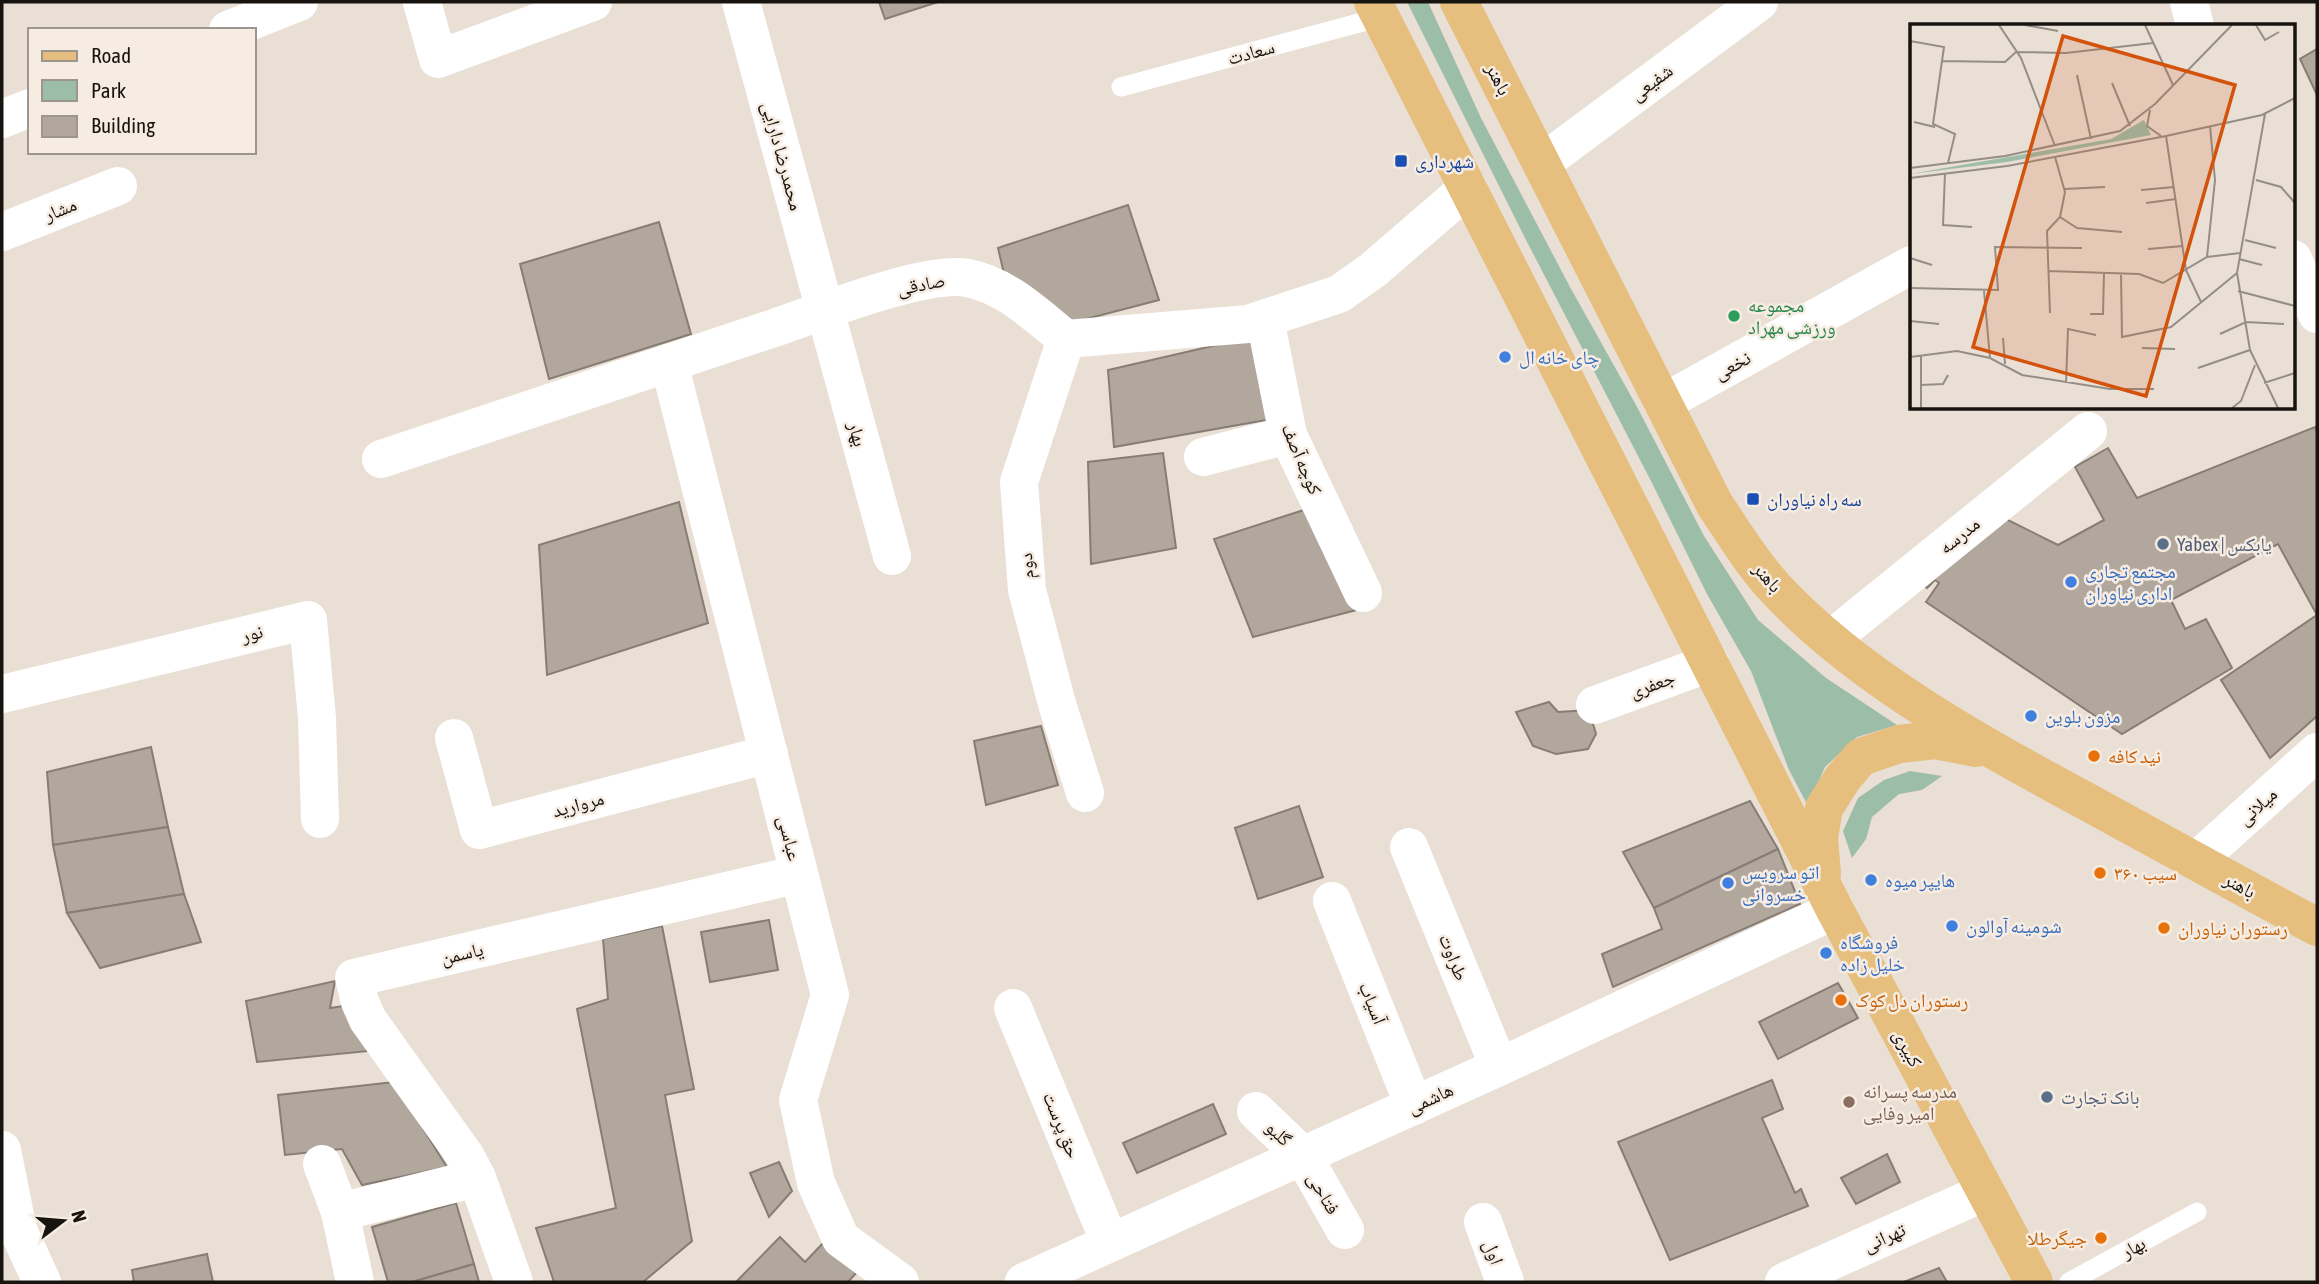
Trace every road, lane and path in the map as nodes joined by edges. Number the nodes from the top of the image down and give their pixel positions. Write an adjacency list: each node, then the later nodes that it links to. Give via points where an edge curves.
1 (299, 2): 10 (street)
2 (422, 2): 3 (street, via 438,59)
3 (593, 2)
4 (741, 2): 20 (street, محمدرضا دارایی)
5 (1459, 2): 14 (main road, باهنر)
6 (1759, 2): 14 (street, شفیعی)
7 (2189, 2): 9 (street)
8 (1377, 9): 11 (lane, سعادت); 16 (main road)
9 (2194, 24)
10 (233, 28)
11 (1121, 87)
12 (28, 109): 13 (street)
13 (2, 119)
14 (1542, 163): 25 (main road, باهنر)
15 (118, 186): 17 (street, مشار)
16 (1468, 188): 22 (street, via 1339,294); 33 (main road)
17 (2, 232)
18 (2294, 261): 21 (street)
19 (1910, 266): 25 (street, نخعی)
20 (825, 311): 23 (street, صادقی, via 905,285 966,278 1009,294); 24 (street, صادقی); 30 (street, بهار)
21 (2317, 314)
22 (1265, 319): 23 (street); 27 (street, کوچه آصف)
23 (1066, 339): 40 (street, دوم, via 1019,481 1027,590)
24 (669, 363): 29 (street, صادقی); 38 (street, عباسی)
25 (1663, 403): 32 (main road, باهنر, via 1715,505 1744,550 1774,587)
26 (2088, 431): 32 (street, مدرسه)
27 (1288, 435): 28 (street); 31 (street, کوچه آصف)
28 (1203, 457)
29 (381, 459)
30 (891, 556)
31 (1363, 593)
32 (1831, 639): 39 (main road, باهنر, via 1926,709)
33 (1710, 663): 35 (street, جعفری); 45 (main road)
34 (2, 695): 41 (street, نور, via 308,620)
35 (1595, 705)
36 (454, 738): 38 (street, مروارید, via 479,830)
37 (2317, 752): 43 (street, میلانی)
38 (769, 754): 44 (street, عباسی)
39 (2029, 771): 43 (main road, باهنر); 45 (main road, via 1972,747 1935,740 1899,744 1861,757 1824,808 1819,838)
40 (1086, 793)
41 (320, 819)
42 (1409, 847): 49 (street, طراوت)
43 (2196, 861): 47 (main road, باهنر)
44 (799, 874): 55 (street, یاسمن, via 354,978 368,1020); 66 (street, عباسی, via 830,995 798,1100 816,1183 841,1239)
45 (1829, 898): 49 (street, هاشمی); 56 (main road, کبیری)
46 (1332, 901): 50 (street, آسیاب)
47 (2317, 927)
48 (1013, 1008): 62 (street, حق پرست)
49 (1499, 1067): 50 (street, هاشمی)
50 (1414, 1106): 53 (street, هاشمی)
51 (1256, 1111): 53 (street, گلبو)
52 (2, 1150): 61 (street)
53 (1303, 1156): 60 (street, فتاحی); 62 (street, هاشمی)
54 (322, 1164): 57 (street)
55 (477, 1178): 57 (street); 65 (street, یاسمن)
56 (1985, 1192): 69 (street, تهرانی); 70 (main road, کبیری)
57 (340, 1212): 64 (street)
58 (2197, 1212): 71 (lane, بهار)
59 (1483, 1223): 68 (street, اول)
60 (1345, 1230)
61 (10, 1234): 63 (street)
62 (1110, 1243): 67 (street, هاشمی)
63 (42, 1282)
64 (355, 1282)
65 (514, 1282)
66 (900, 1282)
67 (1024, 1282)
68 (1505, 1282)
69 (1784, 1282)
70 (2034, 1282)
71 (2069, 1282)

